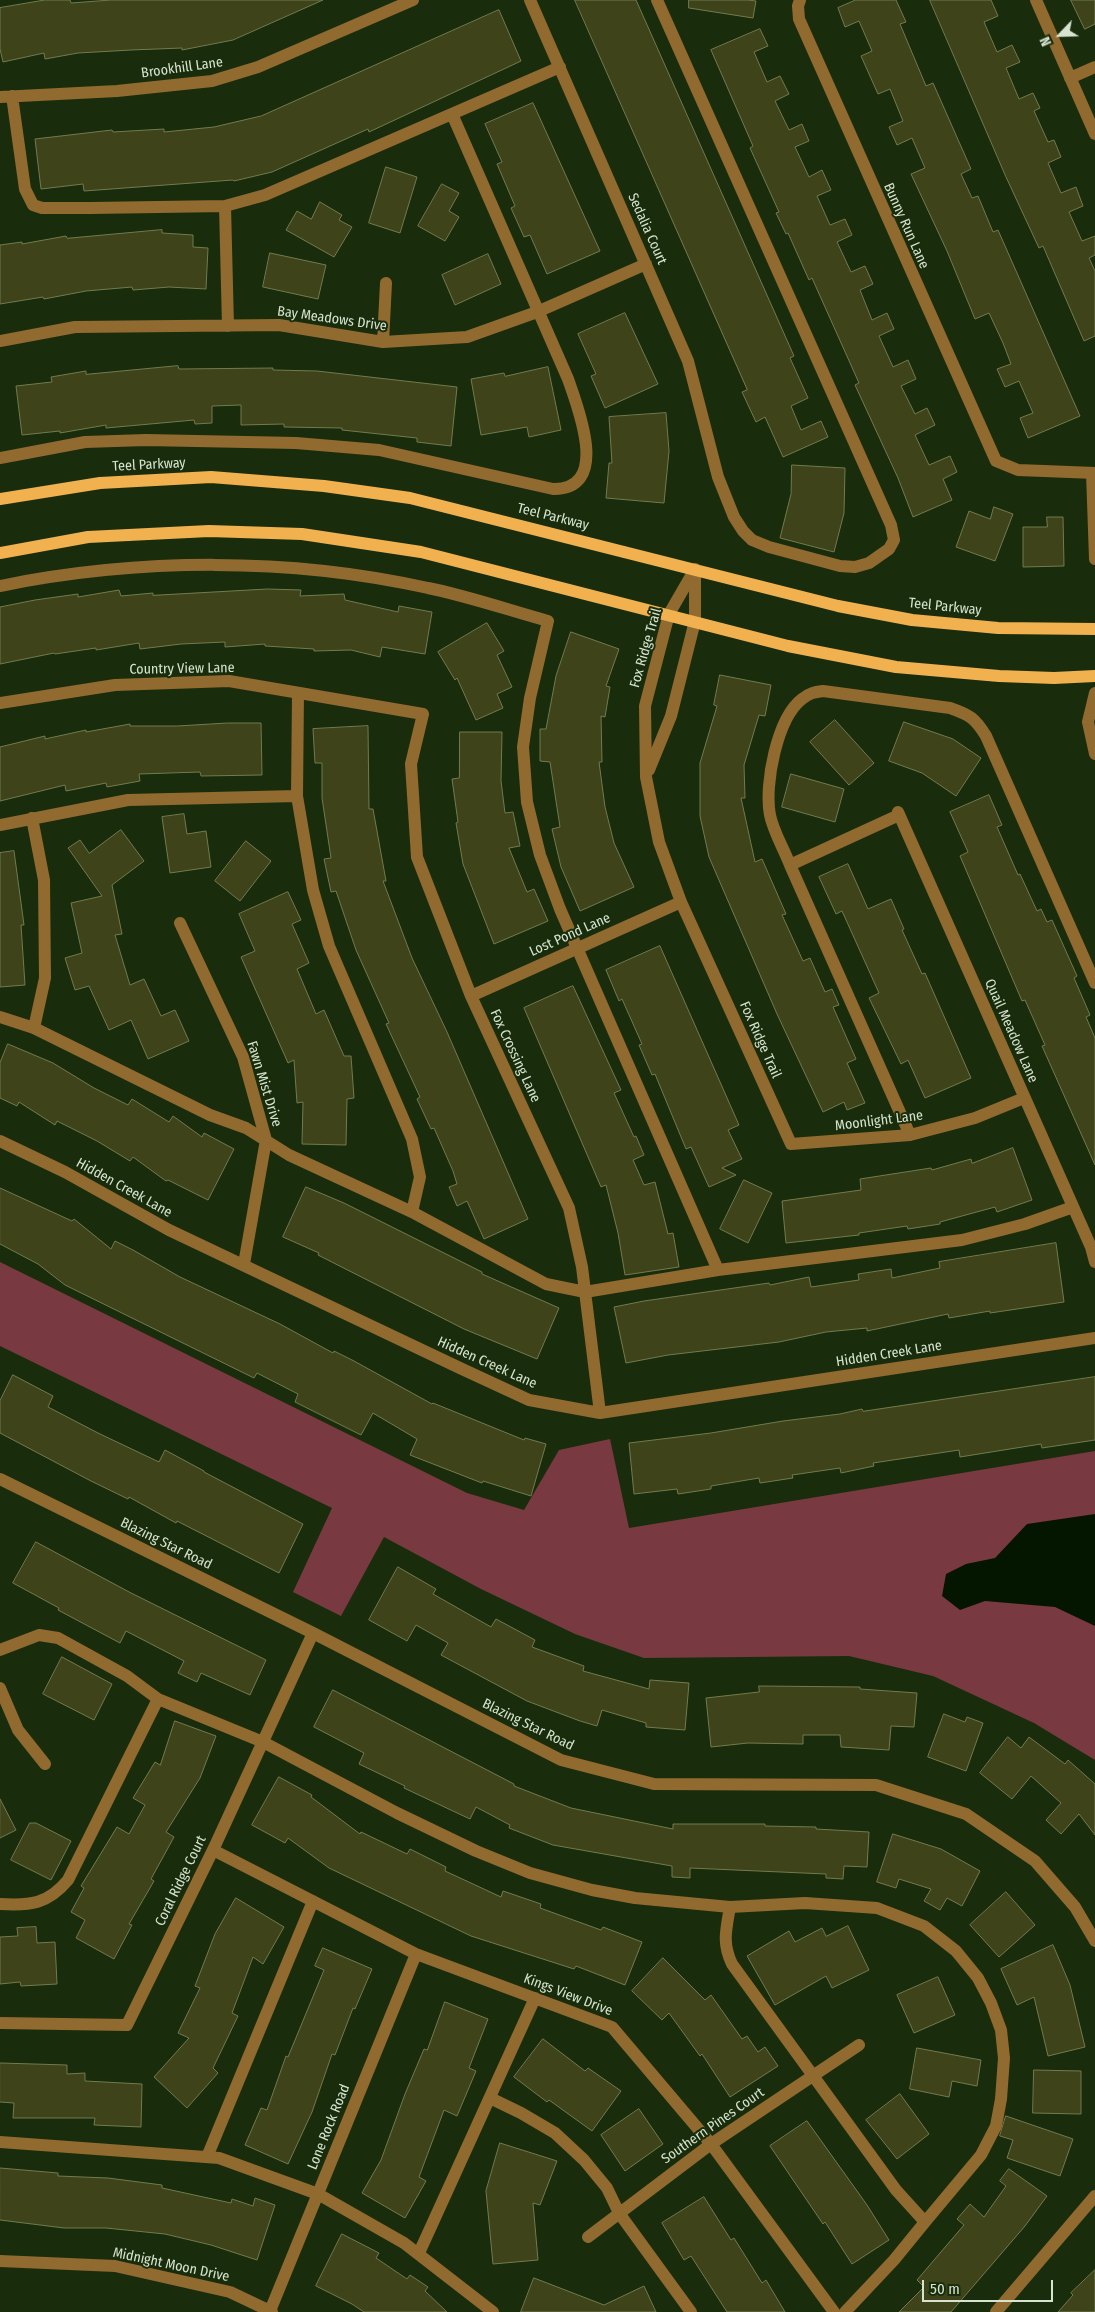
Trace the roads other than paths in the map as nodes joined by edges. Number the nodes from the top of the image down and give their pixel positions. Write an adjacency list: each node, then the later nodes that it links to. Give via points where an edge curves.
1 (413, 0): 9 (street, Brookhill Lane, via 258,68 212,82)
2 (530, 0): 6 (street, Sedalia Court)
3 (657, 0): 13 (street, Sedalia Court, via 891,525 894,540 882,556 869,564 840,566 769,547 752,540 743,531 718,477 688,361)
4 (800, 0): 20 (street, Bunny Run Lane, via 799,19 996,461 1018,470)
5 (1036, 0): 8 (street)
6 (560, 67): 10 (street); 13 (street, Sedalia Court)
7 (1095, 67): 8 (street)
8 (1070, 78): 11 (street)
9 (6, 97): 12 (street, via 25,189 33,205 42,208)
10 (452, 114): 12 (street, via 265,195); 15 (street)
11 (1095, 134)
12 (225, 206): 16 (street)
13 (646, 264): 15 (street, Bay Meadows Drive)
14 (386, 283): 18 (street)
15 (537, 312): 18 (street, Bay Meadows Drive, via 467,337); 19 (street, via 568,379 583,421 587,444 578,481 562,489 379,450 296,443 85,442)
16 (228, 326): 17 (street, Bay Meadows Drive, via 75,327); 18 (street, Bay Meadows Drive, via 279,325)
17 (0, 341)
18 (383, 342)
19 (0, 458)
20 (1093, 473): 23 (street)
21 (0, 499): 24 (main road, Teel Parkway, via 100,483 211,477 324,486 410,498)
22 (0, 552): 26 (main road, via 88,537 210,531 302,534 421,552)
23 (1095, 559)
24 (695, 569): 26 (street, Fox Ridge Trail); 27 (street); 28 (main road, Teel Parkway, via 838,606 912,620 998,628)
25 (0, 586): 42 (street, via 84,571 201,565 315,569 428,588 548,621 530,698 523,747 527,802 540,855)
26 (669, 614): 27 (main road); 35 (street, Fox Ridge Trail, via 645,706)
27 (695, 621): 29 (main road, via 788,646 896,667 998,676); 35 (street, via 671,716)
28 (1095, 629)
29 (1095, 676)
30 (298, 693): 32 (street, Country View Lane, via 229,681 125,685); 33 (street, Country View Lane); 36 (street)
31 (1095, 693): 34 (street, via 1088,722)
32 (0, 703)
33 (424, 714): 44 (street, Fox Crossing Lane, via 410,764 417,857)
34 (1095, 754)
35 (646, 777): 40 (street, Fox Ridge Trail, via 659,842)
36 (297, 796): 37 (street, via 128,800); 53 (street, via 313,890 329,946 412,1139 420,1177)
37 (32, 818): 38 (street); 46 (street, via 44,880 45,958 45,978)
38 (0, 825)
39 (790, 865): 43 (street, via 770,815 768,785 777,744 800,700 824,691 950,708 969,715 978,722 986,736); 47 (street, Quail Meadow Lane, via 898,814); 48 (street)
40 (681, 902): 42 (street, Lost Pond Lane); 51 (street, Fox Ridge Trail)
41 (180, 923): 49 (street, Fawn Mist Drive, via 243,1057)
42 (578, 948): 44 (street, Lost Pond Lane); 56 (street)
43 (1095, 983)
44 (471, 996): 57 (street, Fox Crossing Lane, via 569,1208)
45 (0, 1016): 46 (street)
46 (34, 1028): 49 (street)
47 (1024, 1098): 48 (street, Moonlight Lane, via 975,1118); 52 (street, Quail Meadow Lane)
48 (910, 1135): 51 (street, Moonlight Lane)
49 (266, 1140): 53 (street, via 289,1155); 55 (street, Fawn Mist Drive)
50 (0, 1142): 55 (street, Hidden Creek Lane, via 64,1172 170,1230)
51 (791, 1144)
52 (1073, 1207): 54 (street, Quail Meadow Lane); 56 (street, via 1025,1224 962,1240)
53 (412, 1212): 57 (street, via 546,1284)
54 (1095, 1262)
55 (244, 1264): 59 (street, Hidden Creek Lane, via 529,1400)
56 (718, 1270): 57 (street)
57 (585, 1292): 59 (street, Fox Crossing Lane)
58 (1095, 1338): 59 (street, Hidden Creek Lane)
59 (600, 1413)
60 (1, 1481): 61 (street, Blazing Star Road)
61 (313, 1633): 65 (street, Coral Ridge Court); 71 (street, Blazing Star Road, via 560,1760 654,1784 876,1785 966,1814 1035,1862 1075,1907)
62 (0, 1650): 64 (street, via 39,1635 58,1638 127,1676)
63 (0, 1688): 66 (street, via 18,1730)
64 (158, 1699): 65 (street); 69 (street, via 68,1880 57,1892 39,1902)
65 (263, 1742): 67 (street, Coral Ridge Court); 70 (street, via 397,1813 530,1873 635,1898)
66 (45, 1764)
67 (213, 1850): 68 (street, Kings View Drive); 74 (street, Coral Ridge Court, via 126,2025)
68 (313, 1901): 72 (street, Kings View Drive); 80 (street)
69 (0, 1904)
70 (730, 1907): 76 (street, via 725,1935 726,1950 732,1964); 84 (street, via 805,1903 877,1908 924,1926 956,1951 978,1978 1002,2030 1004,2058 996,2126 981,2155)
71 (1095, 1942)
72 (416, 1954): 73 (street, Kings View Drive); 81 (street, Lone Rock Road)
73 (535, 1998): 77 (street); 79 (street, Kings View Drive, via 612,2027)
74 (0, 2022)
75 (859, 2045): 76 (street, Southern Pines Court)
76 (813, 2076): 79 (street, Southern Pines Court); 84 (street, via 896,2190)
77 (490, 2098): 83 (street, via 555,2133 584,2160 607,2188); 86 (street)
78 (0, 2142): 80 (street)
79 (711, 2144): 83 (street, Southern Pines Court); 91 (street, Kings View Drive)
80 (207, 2157): 81 (street, via 219,2158)
81 (318, 2194): 86 (street); 88 (street, Lone Rock Road)
82 (1095, 2196): 93 (street)
83 (619, 2213): 85 (street, Southern Pines Court); 90 (street)
84 (925, 2222): 92 (street)
85 (588, 2236)
86 (418, 2253): 89 (street)
87 (0, 2261): 88 (street, Midnight Moon Drive, via 115,2266 230,2292)
88 (271, 2312)
89 (493, 2312)
90 (691, 2312)
91 (834, 2312)
92 (845, 2312)
93 (996, 2312)

